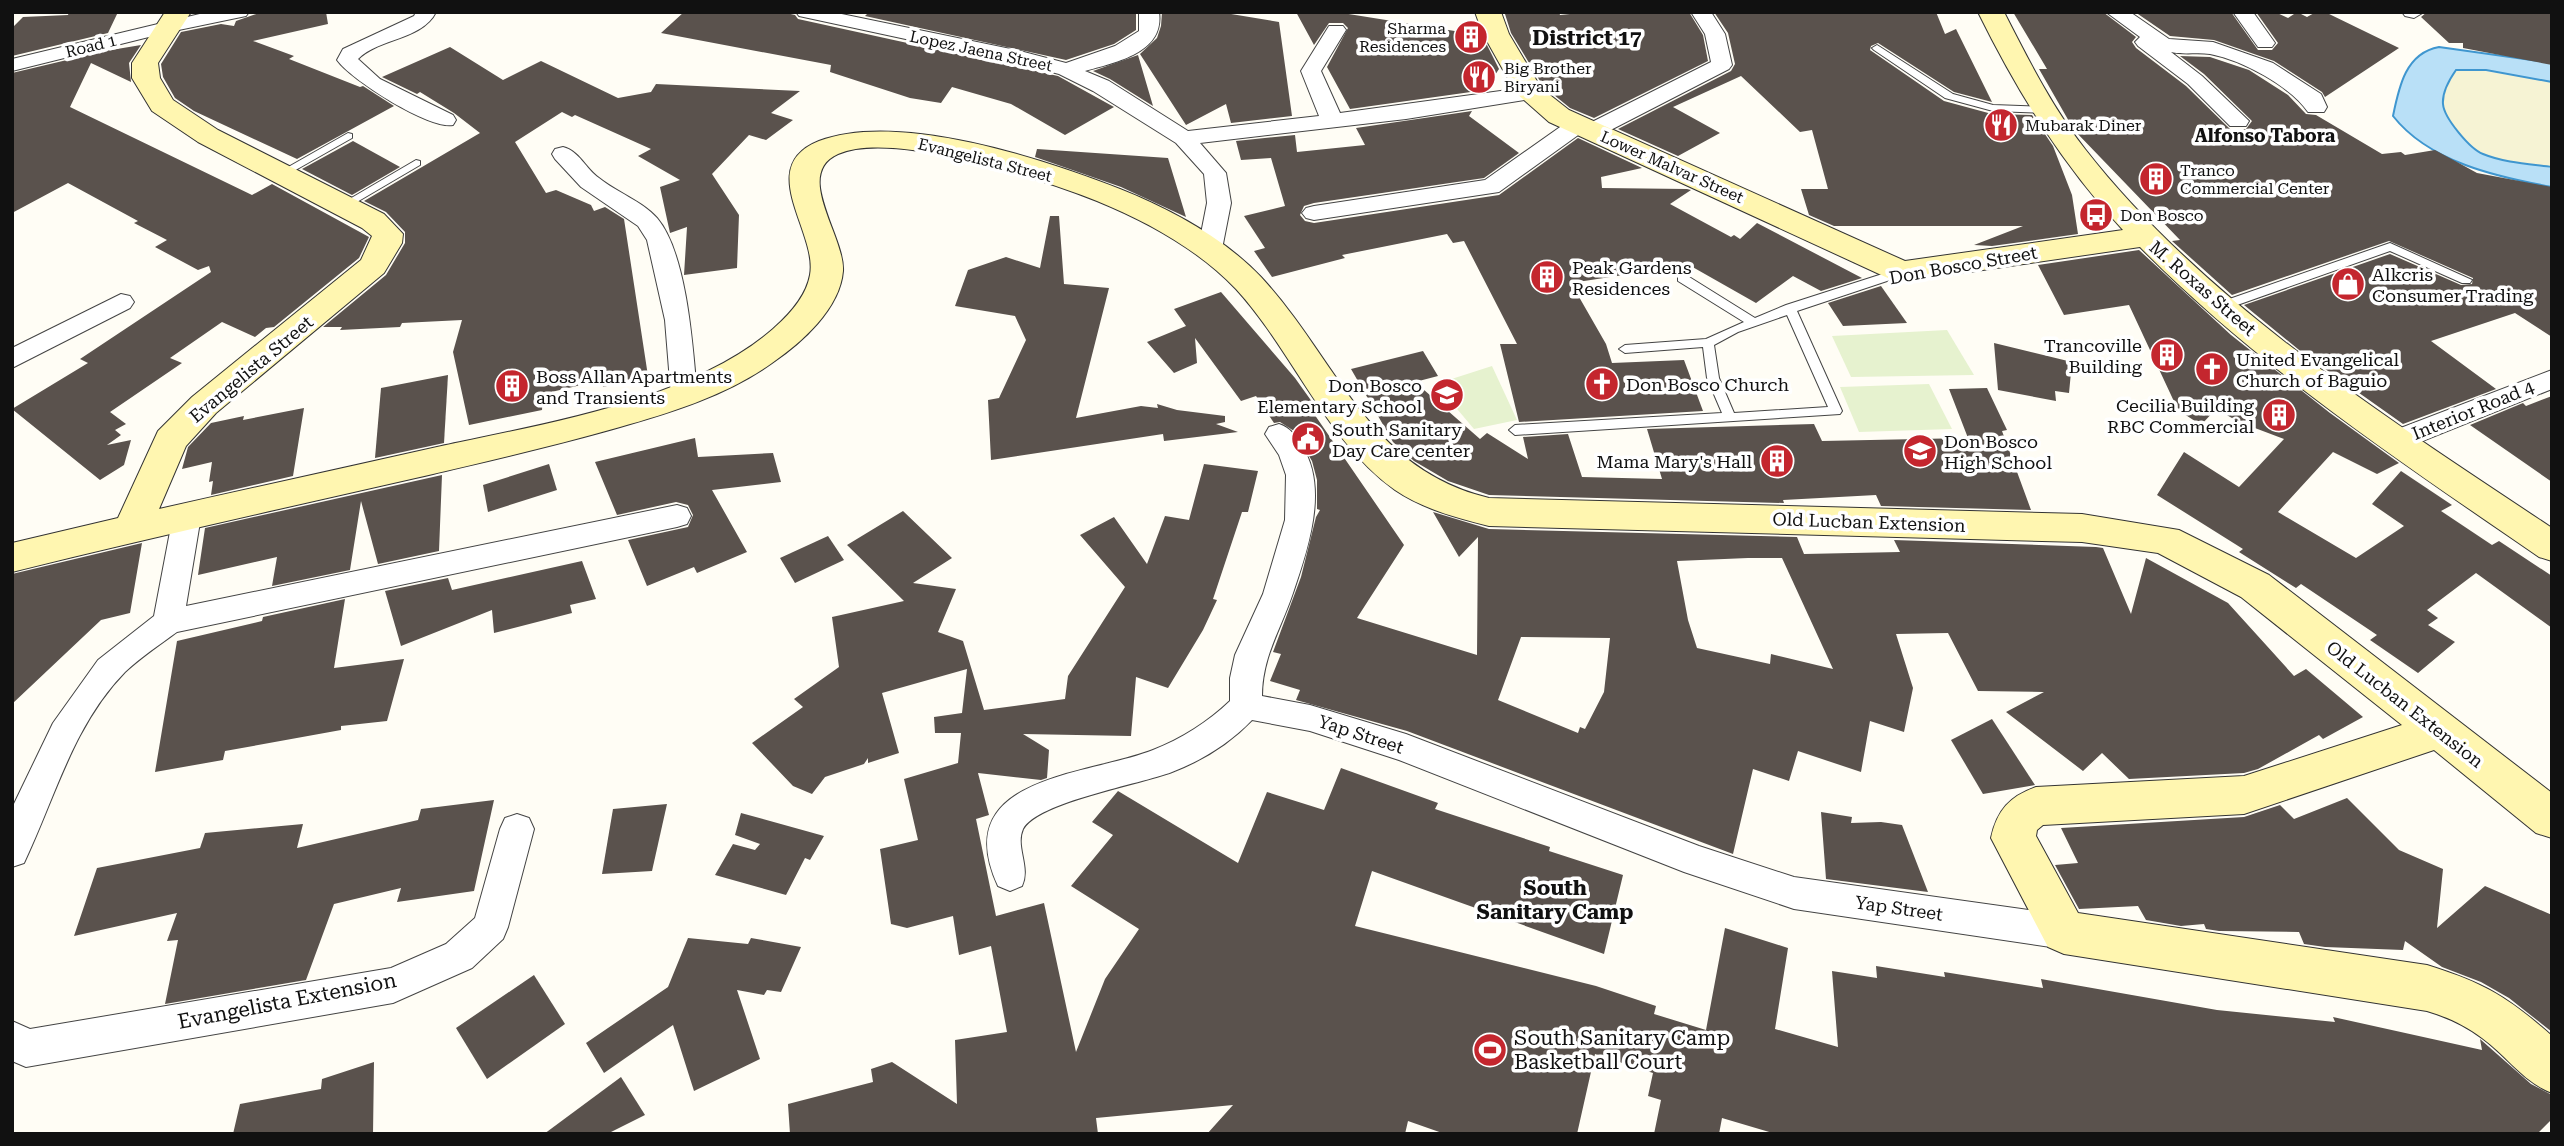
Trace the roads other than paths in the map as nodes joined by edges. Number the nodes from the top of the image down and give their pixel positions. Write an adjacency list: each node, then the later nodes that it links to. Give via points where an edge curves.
1 (239, 12): 11 (street, Road 1)
2 (426, 12): 20 (street, via 422,20 369,41 347,60 373,83)
3 (806, 12): 16 (street, Lopez Jaena Street)
4 (1149, 12): 16 (street, via 1147,37)
5 (1488, 12): 17 (street, Lower Malvar Street)
6 (1701, 12): 23 (street, via 1715,34 1722,65)
7 (1991, 12): 19 (street, M. Roxas Street)
8 (2101, 12): 22 (street, via 2195,80)
9 (2116, 12): 18 (street, via 2162,43 2213,48 2266,66 2313,99)
10 (2243, 12): 13 (street)
11 (173, 19): 15 (street, Road 1); 28 (street, Evangelista Street, via 145,63 146,78 162,106)
12 (1336, 30): 21 (street, via 1311,71)
13 (2264, 43)
14 (1877, 48): 19 (lane, via 1960,100 1993,108)
15 (12, 65)
16 (1066, 70): 25 (street, Lopez Jaena Street, via 1101,86)
17 (1530, 93): 21 (street); 23 (street, Lower Malvar Street, via 1559,116)
18 (2316, 107)
19 (2045, 110): 31 (street, M. Roxas Street, via 2072,153)
20 (445, 120)
21 (1332, 120): 25 (street)
22 (2238, 121)
23 (1584, 128): 30 (street, via 1491,187); 33 (street, Lower Malvar Street)
24 (348, 136): 28 (lane)
25 (1184, 138): 32 (street, Lopez Jaena Street, via 1215,173 1219,203)
26 (563, 154): 44 (street, via 589,182 647,220 659,240 678,320)
27 (416, 163): 29 (lane)
28 (281, 174): 29 (street, Evangelista Street)
29 (341, 207): 51 (street, Evangelista Street, via 373,221 388,234 373,266 204,404 171,440)
30 (1314, 213)
31 (2144, 237): 33 (street, Don Bosco Street); 37 (street, M. Roxas Street)
32 (1210, 248): 44 (street, Evangelista Street, via 1099,191 964,151 879,138 844,144 820,152 802,177 825,252 827,271 820,291 803,317 771,348 725,377); 56 (street, Old Lucban Extension, via 1248,283 1370,449 1417,486 1453,503 1501,512 2082,528 2166,540 2255,586)
33 (1901, 272): 38 (lane, Don Bosco Street)
34 (1682, 278): 39 (lane)
35 (2466, 280): 37 (lane, via 2390,247)
36 (121, 302): 42 (street)
37 (2222, 306): 48 (street, M. Roxas Street)
38 (1790, 308): 39 (lane, Don Bosco Street); 45 (lane, via 1836,411)
39 (1753, 322): 40 (lane, Don Bosco Street)
40 (1708, 343): 41 (lane, Don Bosco Street); 45 (lane, via 1713,378)
41 (1625, 349)
42 (12, 359)
43 (2552, 379): 48 (street, Interior Road 4)
44 (684, 394): 49 (street, Evangelista Street, via 578,428)
45 (1730, 417): 46 (lane)
46 (1515, 430)
47 (1279, 434): 55 (street, via 1300,475 1299,520 1278,594 1251,655)
48 (2395, 441): 52 (street, M. Roxas Street)
49 (187, 516): 51 (street, Evangelista Street); 54 (street)
50 (677, 516): 54 (street)
51 (131, 528): 53 (street)
52 (2552, 547)
53 (12, 558)
54 (168, 622): 59 (street, via 111,667 71,719 31,800)
55 (1246, 706): 60 (street, via 1212,735 1160,763 1070,788 1015,812 1006,827); 61 (street, Yap Street, via 1310,718 1405,748 1696,861 1794,893)
56 (2439, 731): 57 (street, Old Lucban Extension); 61 (street, via 2244,795 2036,806 2022,813 2013,838)
57 (2552, 819)
58 (517, 829): 62 (street, Evangelista Extension, via 490,927 459,956 393,985 26,1048)
59 (12, 852)
60 (1010, 875)
61 (2064, 932): 63 (street, Yap Street, via 2427,988 2465,1000 2501,1022)
62 (12, 1039)
63 (2552, 1069)

